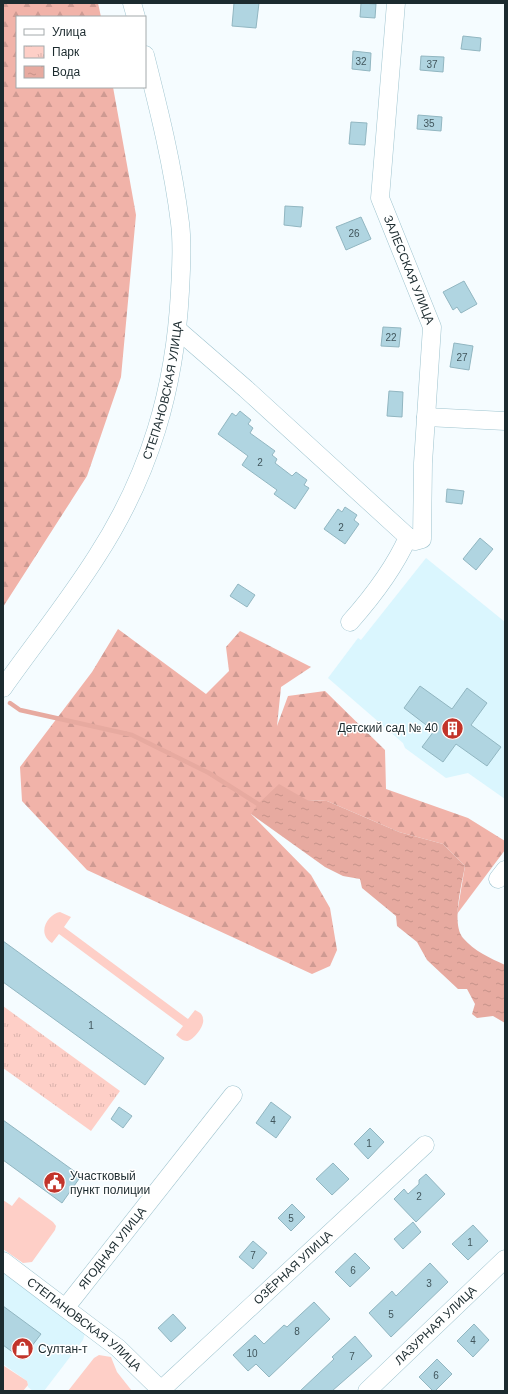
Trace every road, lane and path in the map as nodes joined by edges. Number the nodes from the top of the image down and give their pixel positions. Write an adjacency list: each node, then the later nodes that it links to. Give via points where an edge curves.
1 (132, 3): 3 (street)
2 (396, 3): 6 (street, ЗАЛЕССКАЯ УЛИЦА, via 380,198 432,327)
3 (136, 16)
4 (146, 59): 5 (street, СТЕПАНОВСКАЯ УЛИЦА, via 163,126 180,224 182,256)
5 (178, 330): 8 (street); 10 (street, СТЕПАНОВСКАЯ УЛИЦА, via 172,369 155,438 122,511 85,573)
6 (426, 417): 7 (street); 8 (street, ЗАЛЕССКАЯ УЛИЦА)
7 (505, 421)
8 (415, 538): 9 (street)
9 (350, 622)
10 (3, 688)
11 (233, 1095): 15 (street, ЯГОДНАЯ УЛИЦА)
12 (425, 1145): 16 (street, ОЗЁРНАЯ УЛИЦА)
13 (505, 1259): 17 (street, ЛАЗУРНАЯ УЛИЦА)
14 (3, 1261): 15 (street, СТЕПАНОВСКАЯ УЛИЦА)
15 (66, 1307): 16 (street, СТЕПАНОВСКАЯ УЛИЦА, via 118,1348)
16 (162, 1391)
17 (366, 1391)

